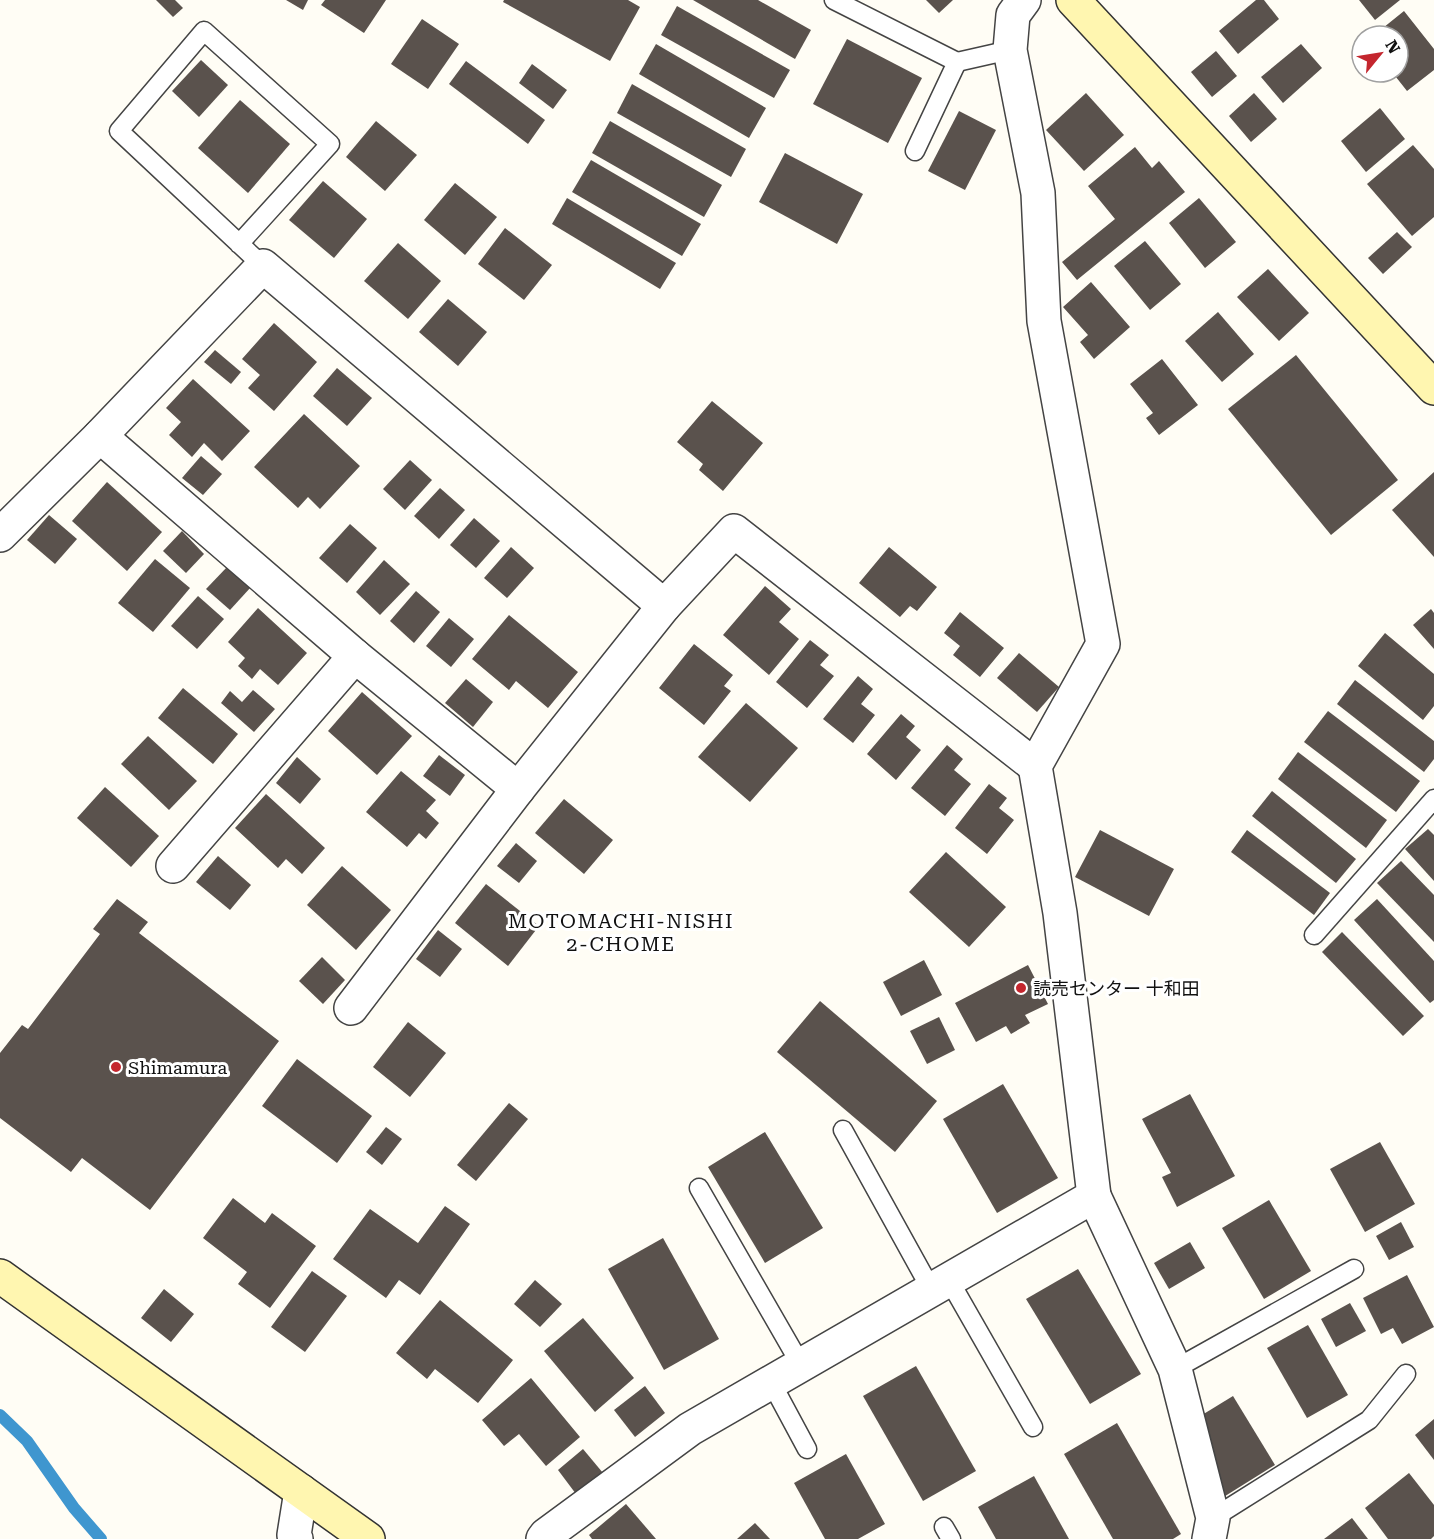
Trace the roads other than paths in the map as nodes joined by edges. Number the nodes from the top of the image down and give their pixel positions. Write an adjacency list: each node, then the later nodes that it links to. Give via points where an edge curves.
1 (834, 0): 5 (lane)
2 (1024, 0): 4 (street, via 1013,15)
3 (1073, 0): 9 (street)
4 (1010, 50): 5 (lane); 14 (street, via 1038,193 1044,321 1103,644)
5 (957, 62): 6 (lane)
6 (915, 151)
7 (239, 244): 7 (lane, via 119,131 204,31 330,144); 8 (lane)
8 (263, 266): 10 (street); 12 (street)
9 (1434, 388)
10 (100, 436): 11 (street); 13 (street)
11 (0, 536)
12 (664, 606): 14 (street, via 734,531); 15 (street)
13 (355, 656): 15 (street); 17 (street)
14 (1035, 766): 22 (street, via 1060,913)
15 (518, 789): 19 (street)
16 (1434, 799): 18 (lane)
17 (173, 866)
18 (1314, 935)
19 (351, 1008)
20 (843, 1130): 25 (lane)
21 (699, 1188): 26 (lane)
22 (1094, 1196): 25 (street); 27 (street)
23 (1354, 1269): 27 (lane)
24 (0, 1276): 32 (street)
25 (940, 1285): 26 (street); 30 (lane)
26 (801, 1365): 29 (street)
27 (1175, 1369): 33 (street)
28 (1406, 1374): 33 (lane, via 1369,1420)
29 (771, 1382): 31 (lane); 36 (street, via 690,1429)
30 (1033, 1427)
31 (807, 1449)
32 (301, 1491): 34 (street); 35 (street)
33 (1211, 1529)
34 (296, 1539)
35 (368, 1539)
36 (543, 1539)

